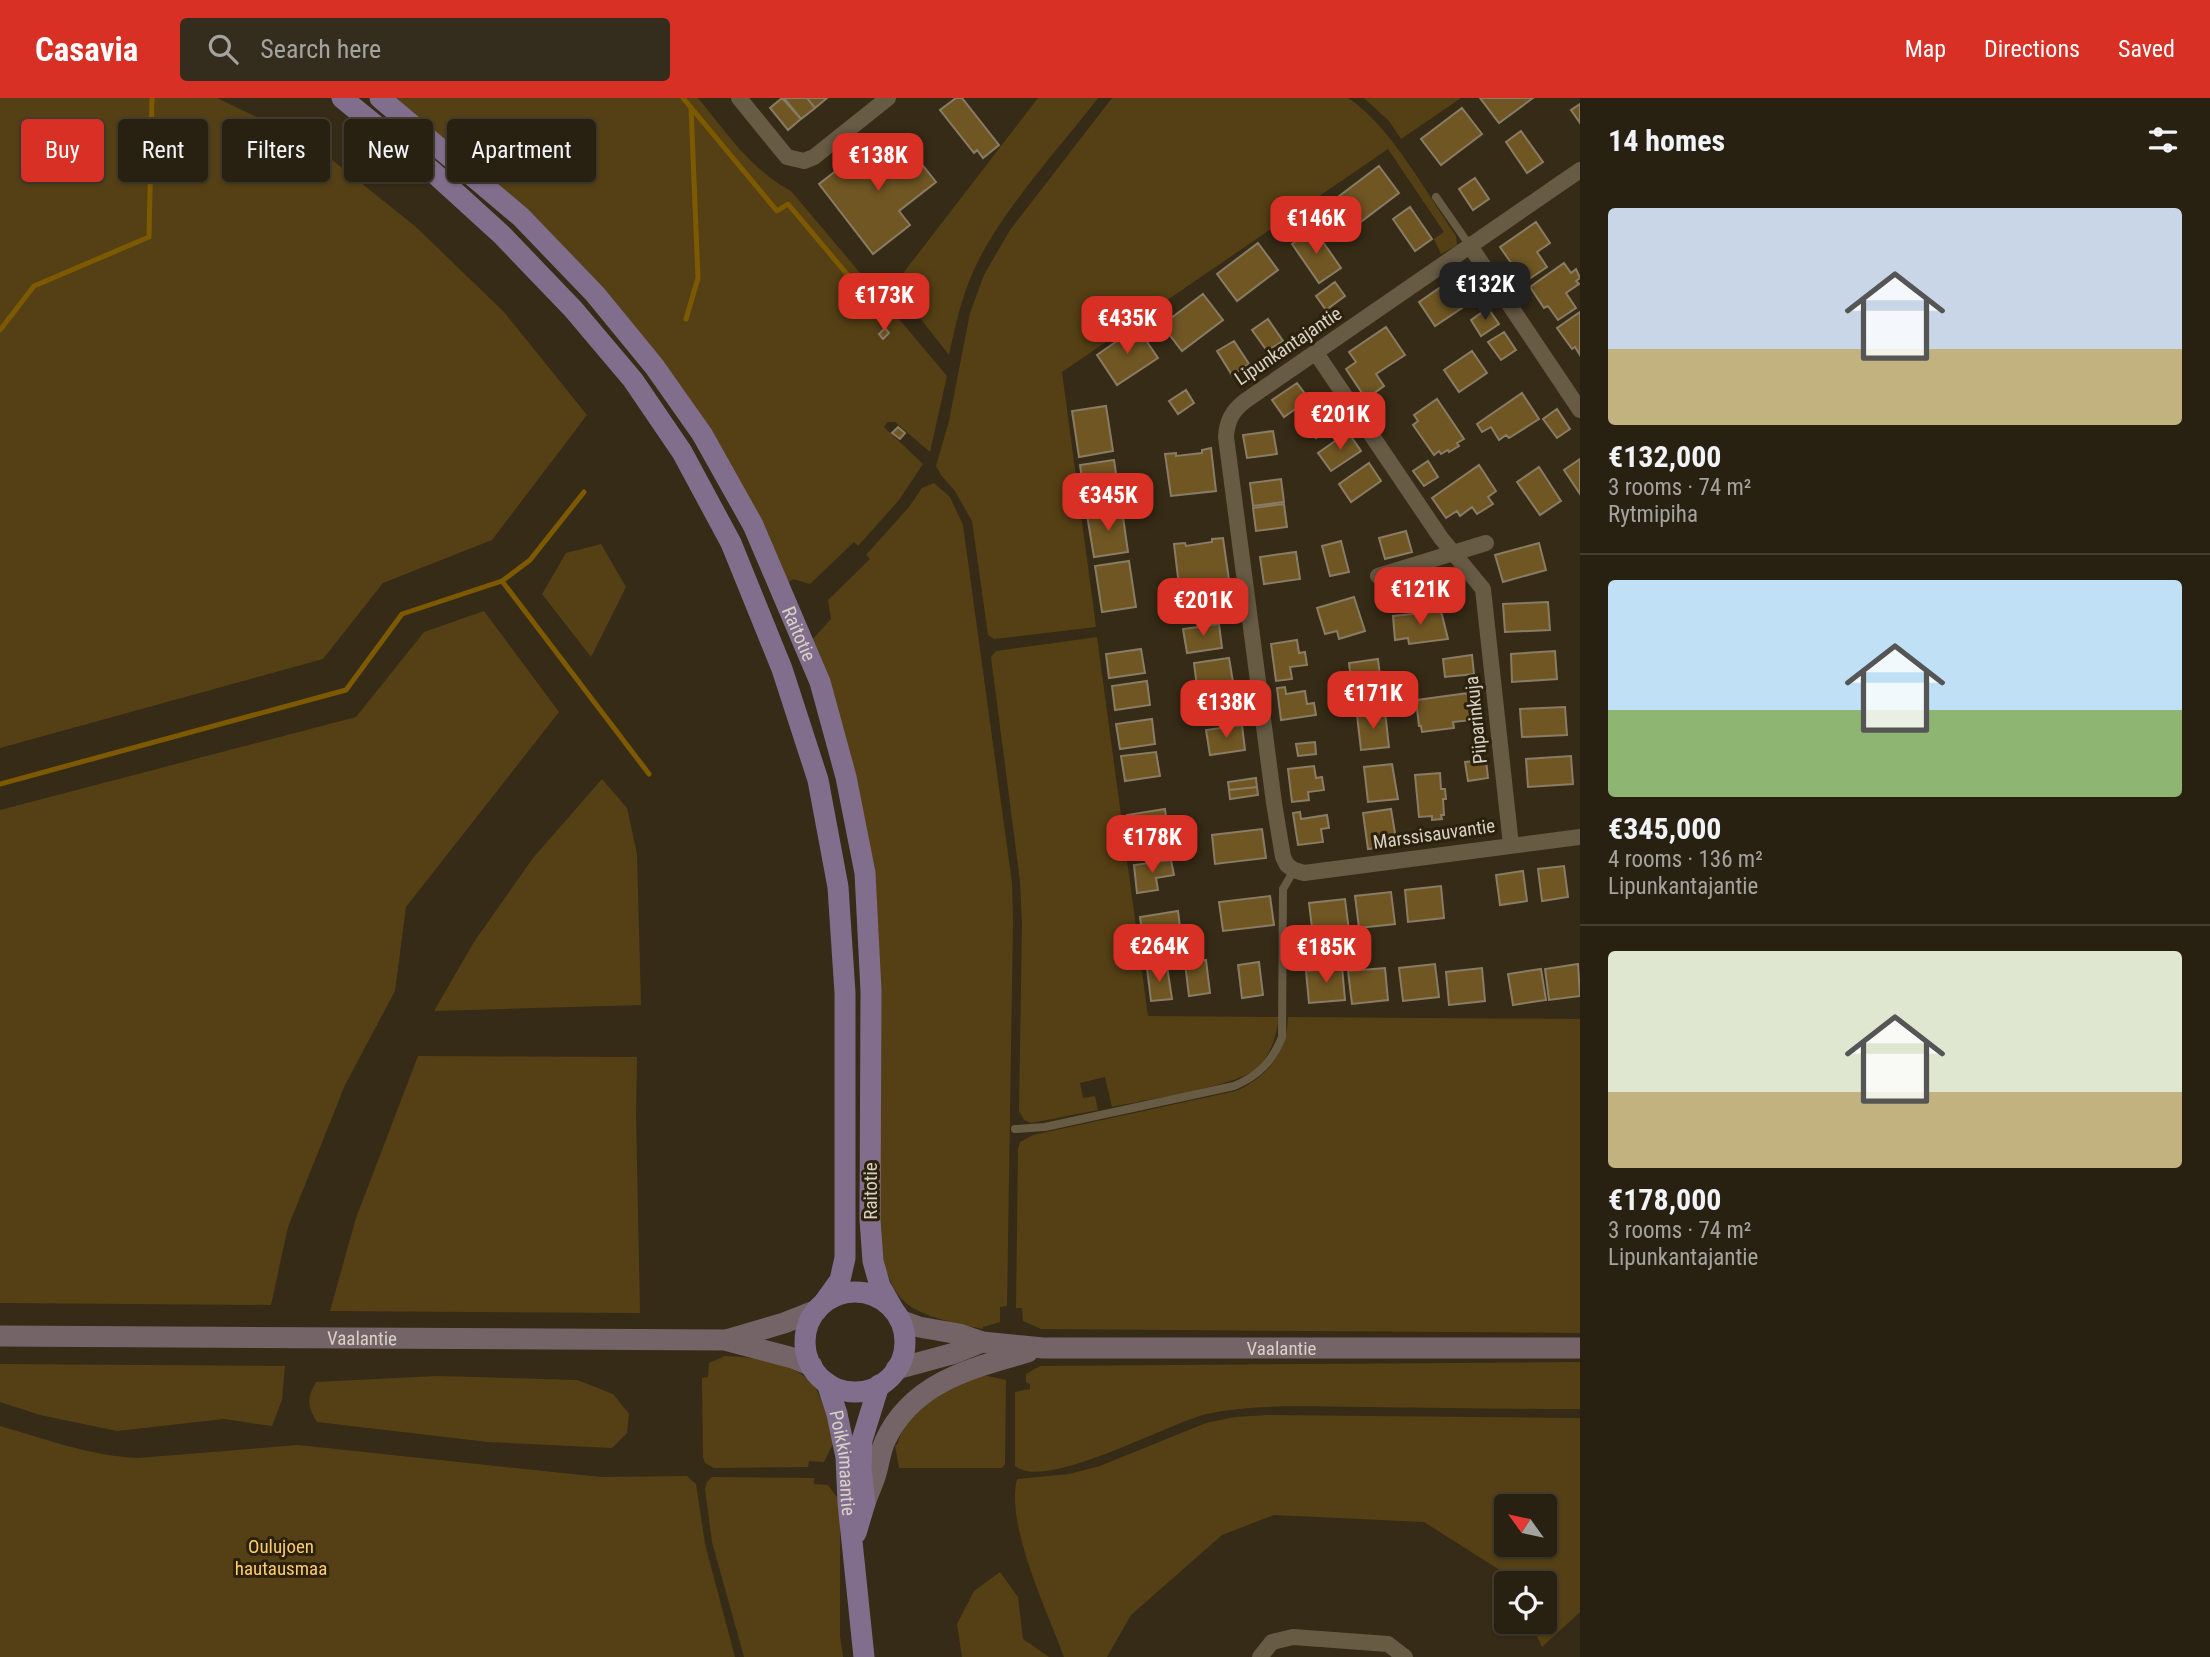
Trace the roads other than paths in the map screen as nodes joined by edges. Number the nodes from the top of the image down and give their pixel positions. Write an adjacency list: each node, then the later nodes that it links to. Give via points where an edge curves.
1 (342, 98): 17 (main road, Raitotie, via 502,235 633,380 682,452 731,543 782,669 818,780 838,887 844,966 845,1258 840,1280)
2 (380, 98): 18 (main road, Raitotie, via 521,217 595,294 654,366 702,434 753,525 815,670 846,777 865,873 871,991 870,1220 873,1261)
3 (739, 98): 4 (street, via 787,157 804,161 814,158)
4 (888, 98)
5 (1580, 170): 7 (street, Lipunkantajantie)
6 (1436, 197): 7 (lane)
7 (1470, 246): 8 (street, Lipunkantajantie); 9 (street)
8 (1316, 353): 11 (street); 15 (street, Lipunkantajantie, via 1237,407 1226,437 1274,803 1283,858)
9 (1580, 410)
10 (1486, 543): 11 (street)
11 (1453, 553): 12 (street); 14 (street, Piiparinkuja, via 1483,590)
12 (1378, 576)
13 (1580, 837): 14 (street, Marssisauvantie)
14 (1511, 845): 15 (street, Marssisauvantie, via 1304,873)
15 (1294, 870): 16 (lane, via 1283,889 1282,1037 1278,1050 1260,1071 1234,1086 1045,1127)
16 (1015, 1129)
17 (821, 1305): 18 (main road, via 847,1292 859,1292 883,1300); 20 (street, Vaalantie, via 783,1323); 24 (main road, via 806,1331)
18 (896, 1315): 21 (street, Vaalantie, via 919,1326); 25 (main road, via 904,1332)
19 (0, 1336): 20 (street, Vaalantie)
20 (725, 1340): 24 (street, Vaalantie)
21 (982, 1342): 22 (street, Vaalantie); 25 (street, Vaalantie)
22 (1043, 1348): 23 (street, Vaalantie); 29 (street, via 960,1372 912,1404 884,1442 875,1479)
23 (1580, 1348)
24 (811, 1366): 26 (main road)
25 (897, 1369): 27 (main road)
26 (827, 1383): 27 (main road, via 858,1391); 28 (main road, Poikkimaantie)
27 (879, 1385): 28 (main road, Poikkimaantie)
28 (853, 1440): 29 (main road, Poikkimaantie, via 861,1468)
29 (856, 1503): 30 (main road, Poikkimaantie, via 853,1543)
30 (864, 1657)
31 (1259, 1657): 32 (street, via 1272,1642 1293,1637 1388,1644)
32 (1405, 1657)

